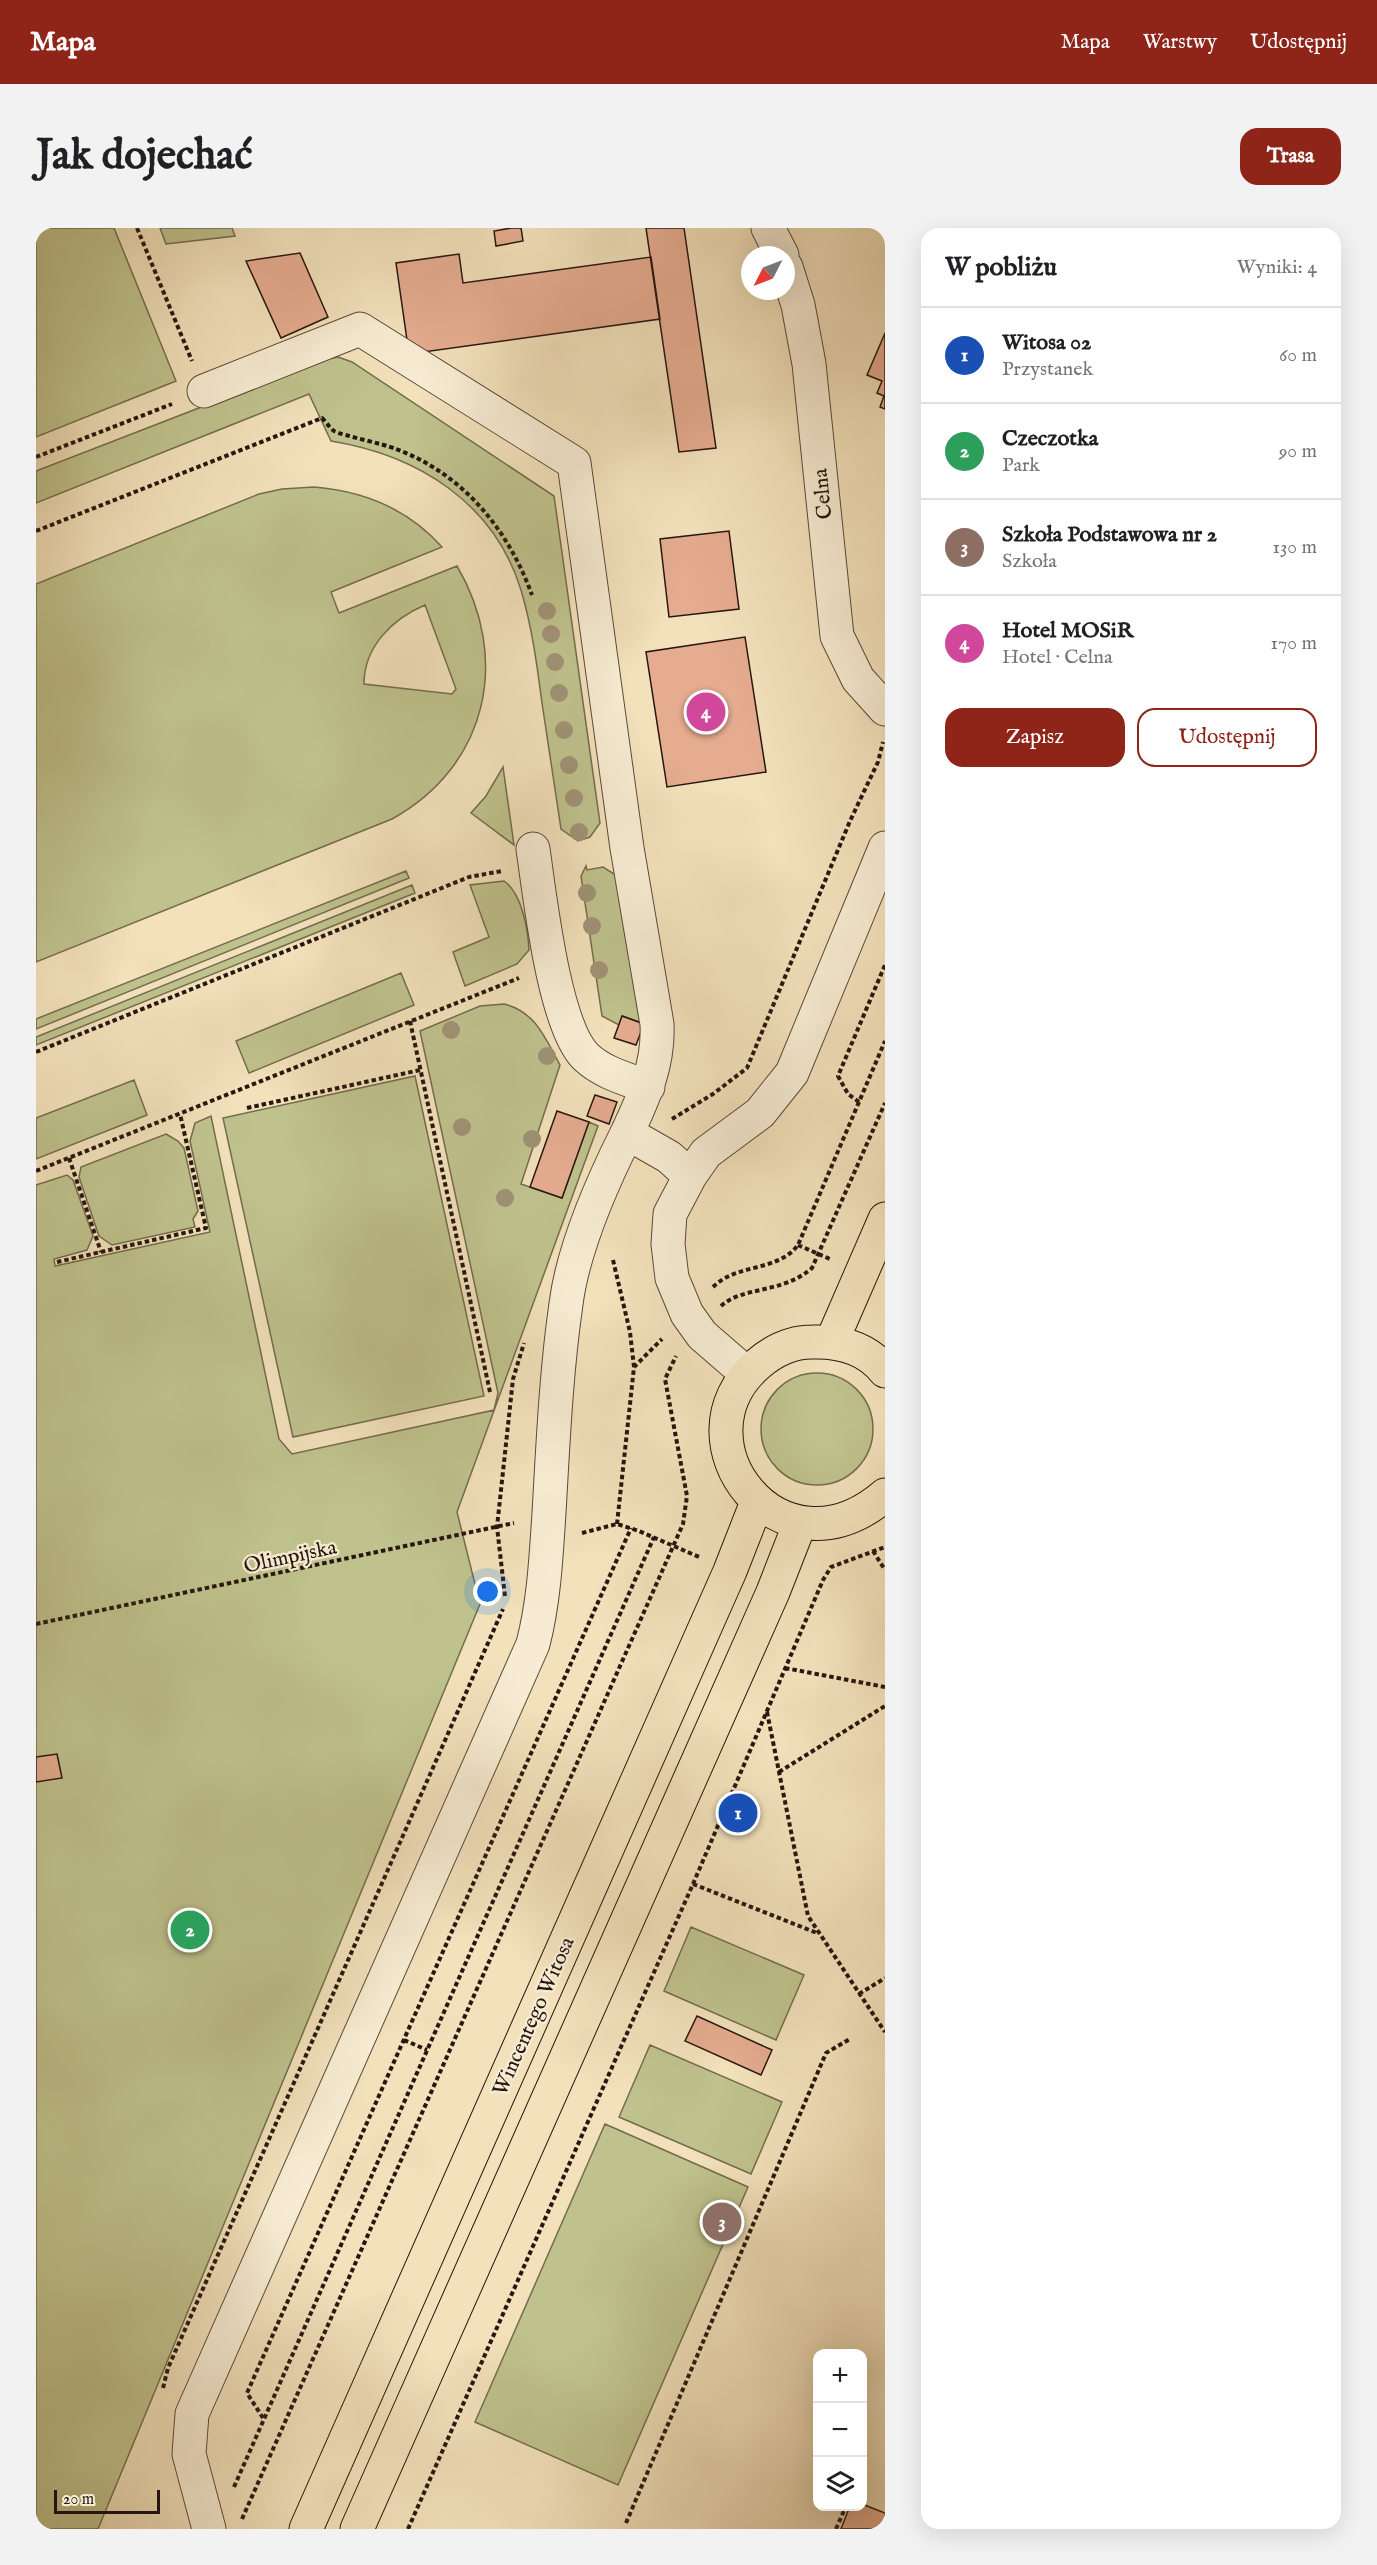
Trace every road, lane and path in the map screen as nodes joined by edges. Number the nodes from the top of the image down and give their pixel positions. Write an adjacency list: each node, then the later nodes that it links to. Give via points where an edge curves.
1 (137, 228): 5 (path)
2 (768, 228): 3 (street)
3 (777, 246)
4 (795, 296): 9 (street, Celna, via 808,364 837,636 858,679)
5 (204, 391): 6 (path); 18 (street, via 360,329 574,463 627,848 657,1024 658,1048)
6 (36, 457)
7 (36, 531): 8 (path, via 322,418 336,432 410,454 458,484 494,521 510,545)
8 (532, 595)
9 (884, 709): 23 (path, via 870,720 885,744 747,1068 713,1094)
10 (885, 848): 26 (street, via 792,1074 760,1113 706,1154)
11 (534, 856): 12 (street); 16 (path, via 469,877)
12 (553, 964): 14 (path); 18 (street, via 561,1011 574,1041 587,1057 608,1071)
13 (885, 965): 19 (path, via 838,1076 848,1094)
14 (410, 1022): 17 (path); 22 (path)
15 (885, 1041): 19 (path)
16 (36, 1052)
17 (420, 1070): 21 (path); 37 (path)
18 (648, 1087): 23 (street)
19 (859, 1102): 31 (path, via 792,1254 720,1280)
20 (885, 1102): 31 (path, via 812,1268 794,1282 730,1298)
21 (247, 1108)
22 (180, 1113): 24 (path); 28 (path, via 206,1228)
23 (637, 1138): 26 (street, via 669,1157); 44 (street, via 610,1167 575,1261 566,1303)
24 (69, 1158): 25 (path); 28 (path)
25 (36, 1171)
26 (690, 1176): 31 (street, via 670,1214 668,1244 672,1278)
27 (885, 1220): 32 (main road)
28 (101, 1252): 30 (path)
29 (613, 1258): 35 (path)
30 (57, 1262)
31 (693, 1323): 35 (path); 36 (street); 46 (path, via 665,1378 687,1496)
32 (832, 1341): 34 (main road); 36 (main road, via 801,1342 771,1353)
33 (524, 1342): 42 (path, via 513,1379)
34 (883, 1358)
35 (634, 1367): 41 (path)
36 (747, 1374): 39 (main road, via 732,1398 726,1426 729,1454 739,1480)
37 (490, 1392)
38 (885, 1495): 40 (main road, via 865,1512 834,1523)
39 (758, 1502): 40 (main road, via 777,1515); 51 (main road, Wincentego Witosa)
40 (800, 1523): 52 (main road)
41 (617, 1524): 43 (path); 44 (path)
42 (497, 1527): 44 (path, Olimpijska); 49 (path); 54 (path, Olimpijska)
43 (631, 1528): 45 (path); 66 (path)
44 (549, 1529): 49 (path); 73 (street, via 542,1609 533,1644 192,2414 189,2454)
45 (654, 1537): 46 (path); 67 (path)
46 (674, 1545): 51 (path); 74 (path)
47 (885, 1547): 48 (path)
48 (873, 1551): 50 (path); 53 (path, via 831,1567)
49 (499, 1556): 68 (path, via 504,1606 168,2368)
50 (885, 1570)
51 (730, 1571): 75 (main road, Wincentego Witosa)
52 (773, 1592): 53 (path); 76 (main road)
53 (811, 1609): 55 (path)
54 (36, 1624)
55 (785, 1668): 56 (path); 58 (path)
56 (885, 1687)
57 (885, 1706): 59 (path)
58 (766, 1710): 59 (path); 60 (path)
59 (779, 1772): 61 (path, via 808,1916)
60 (693, 1884): 61 (path); 77 (path)
61 (818, 1933): 63 (path)
62 (885, 1978): 63 (path)
63 (860, 1994): 64 (path)
64 (885, 2032)
65 (850, 2039): 72 (path, via 826,2053)
66 (404, 2040): 67 (path); 69 (path, via 247,2393)
67 (427, 2050): 69 (path)
68 (161, 2394)
69 (263, 2418): 70 (path)
70 (233, 2489)
71 (844, 2511): 78 (path)
72 (626, 2523)
73 (209, 2529)
74 (238, 2529)
75 (306, 2529)
76 (357, 2529)
77 (408, 2529)
78 (836, 2529)

